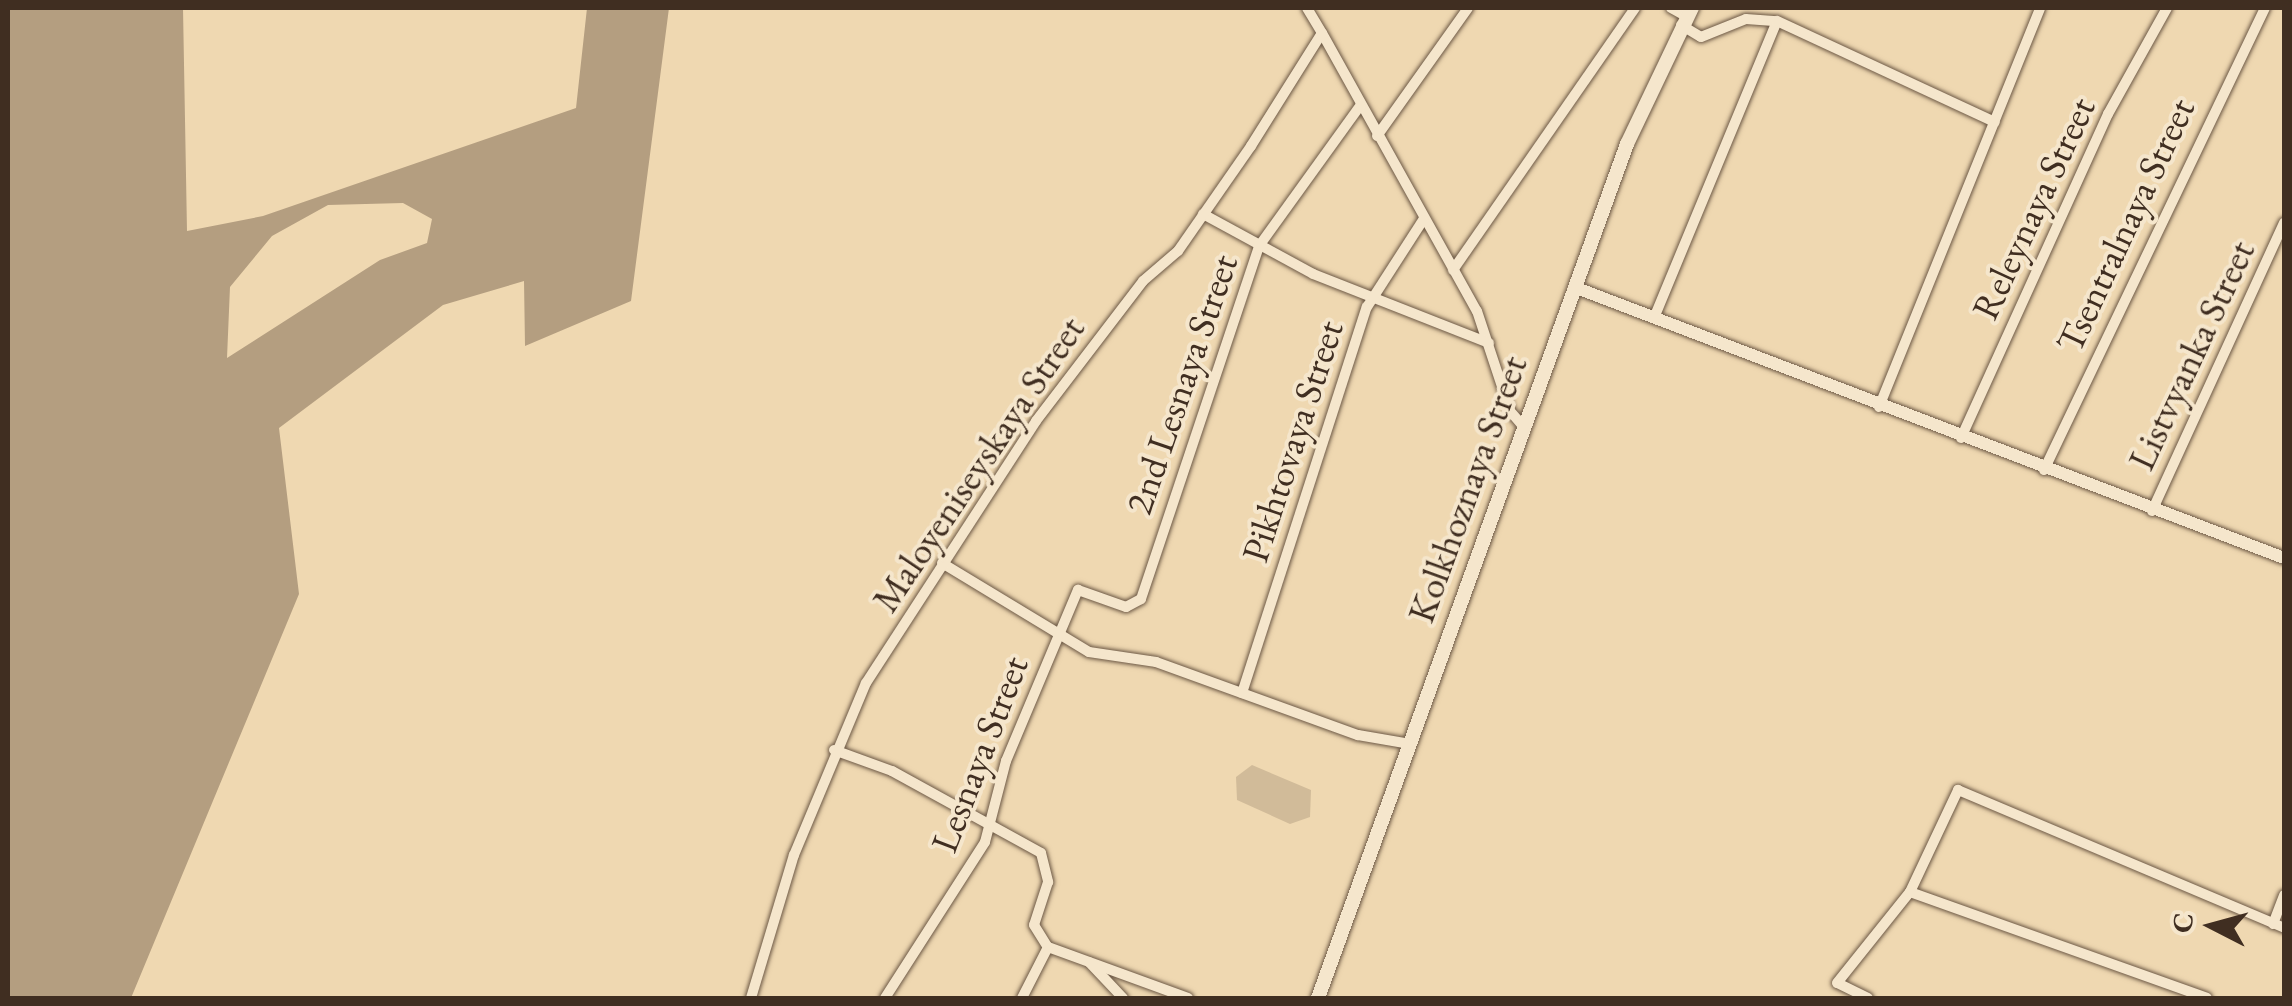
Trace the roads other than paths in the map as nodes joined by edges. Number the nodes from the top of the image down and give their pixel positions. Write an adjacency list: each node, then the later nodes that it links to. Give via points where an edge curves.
1 (1308, 8): 10 (street)
2 (1468, 8): 13 (street)
3 (1635, 8): 18 (street)
4 (1671, 8): 8 (street)
5 (2040, 8): 12 (street)
6 (2168, 8): 25 (street, Releynaya Street, via 2108,114)
7 (2265, 8): 26 (street, Tsentralnaya Street)
8 (1687, 16): 9 (street, via 1701,37 1746,19); 19 (main road, Kolkhoznaya Street)
9 (1777, 21): 12 (street); 21 (street)
10 (1322, 34): 11 (street); 14 (street, Maloyeniseyskaya Street)
11 (1360, 106): 13 (street); 17 (street, 2nd Lesnaya Street)
12 (1995, 122): 23 (street)
13 (1377, 136): 15 (street)
14 (1203, 214): 17 (street); 29 (street, Maloyeniseyskaya Street, via 1036,421)
15 (1423, 220): 18 (street); 20 (street, Pikhtovaya Street)
16 (2284, 223): 27 (street, Listvyanka Street)
17 (1259, 246): 20 (street); 30 (street, 2nd Lesnaya Street, via 1141,599 1126,607 1078,590)
18 (1453, 270): 22 (street)
19 (1574, 287): 21 (street); 24 (main road, Kolkhoznaya Street)
20 (1374, 291): 22 (street); 31 (street, Pikhtovaya Street)
21 (1654, 318): 23 (street)
22 (1489, 343): 24 (street)
23 (1879, 407): 25 (street)
24 (1524, 427): 32 (main road, Kolkhoznaya Street)
25 (1961, 438): 26 (street)
26 (2044, 470): 27 (street)
27 (2152, 511): 28 (street)
28 (2284, 558)
29 (942, 563): 30 (street); 33 (street, Maloyeniseyskaya Street)
30 (1060, 630): 31 (street, via 1090,652 1156,662); 34 (street, Lesnaya Street)
31 (1242, 692): 32 (street)
32 (1410, 744): 45 (main road, Kolkhoznaya Street)
33 (834, 750): 34 (street); 40 (street, Maloyeniseyskaya Street)
34 (991, 824): 38 (street, via 1046,863 1034,925); 41 (street, Lesnaya Street)
35 (1910, 892): 37 (street, via 1958,790); 46 (street, via 1837,984); 47 (street)
36 (2284, 895): 37 (street)
37 (2279, 926)
38 (1048, 947): 39 (street); 42 (street)
39 (1089, 962): 43 (street); 44 (street)
40 (751, 998)
41 (885, 998)
42 (1022, 998)
43 (1123, 998)
44 (1188, 998)
45 (1318, 998)
46 (1868, 998)
47 (2207, 998)

